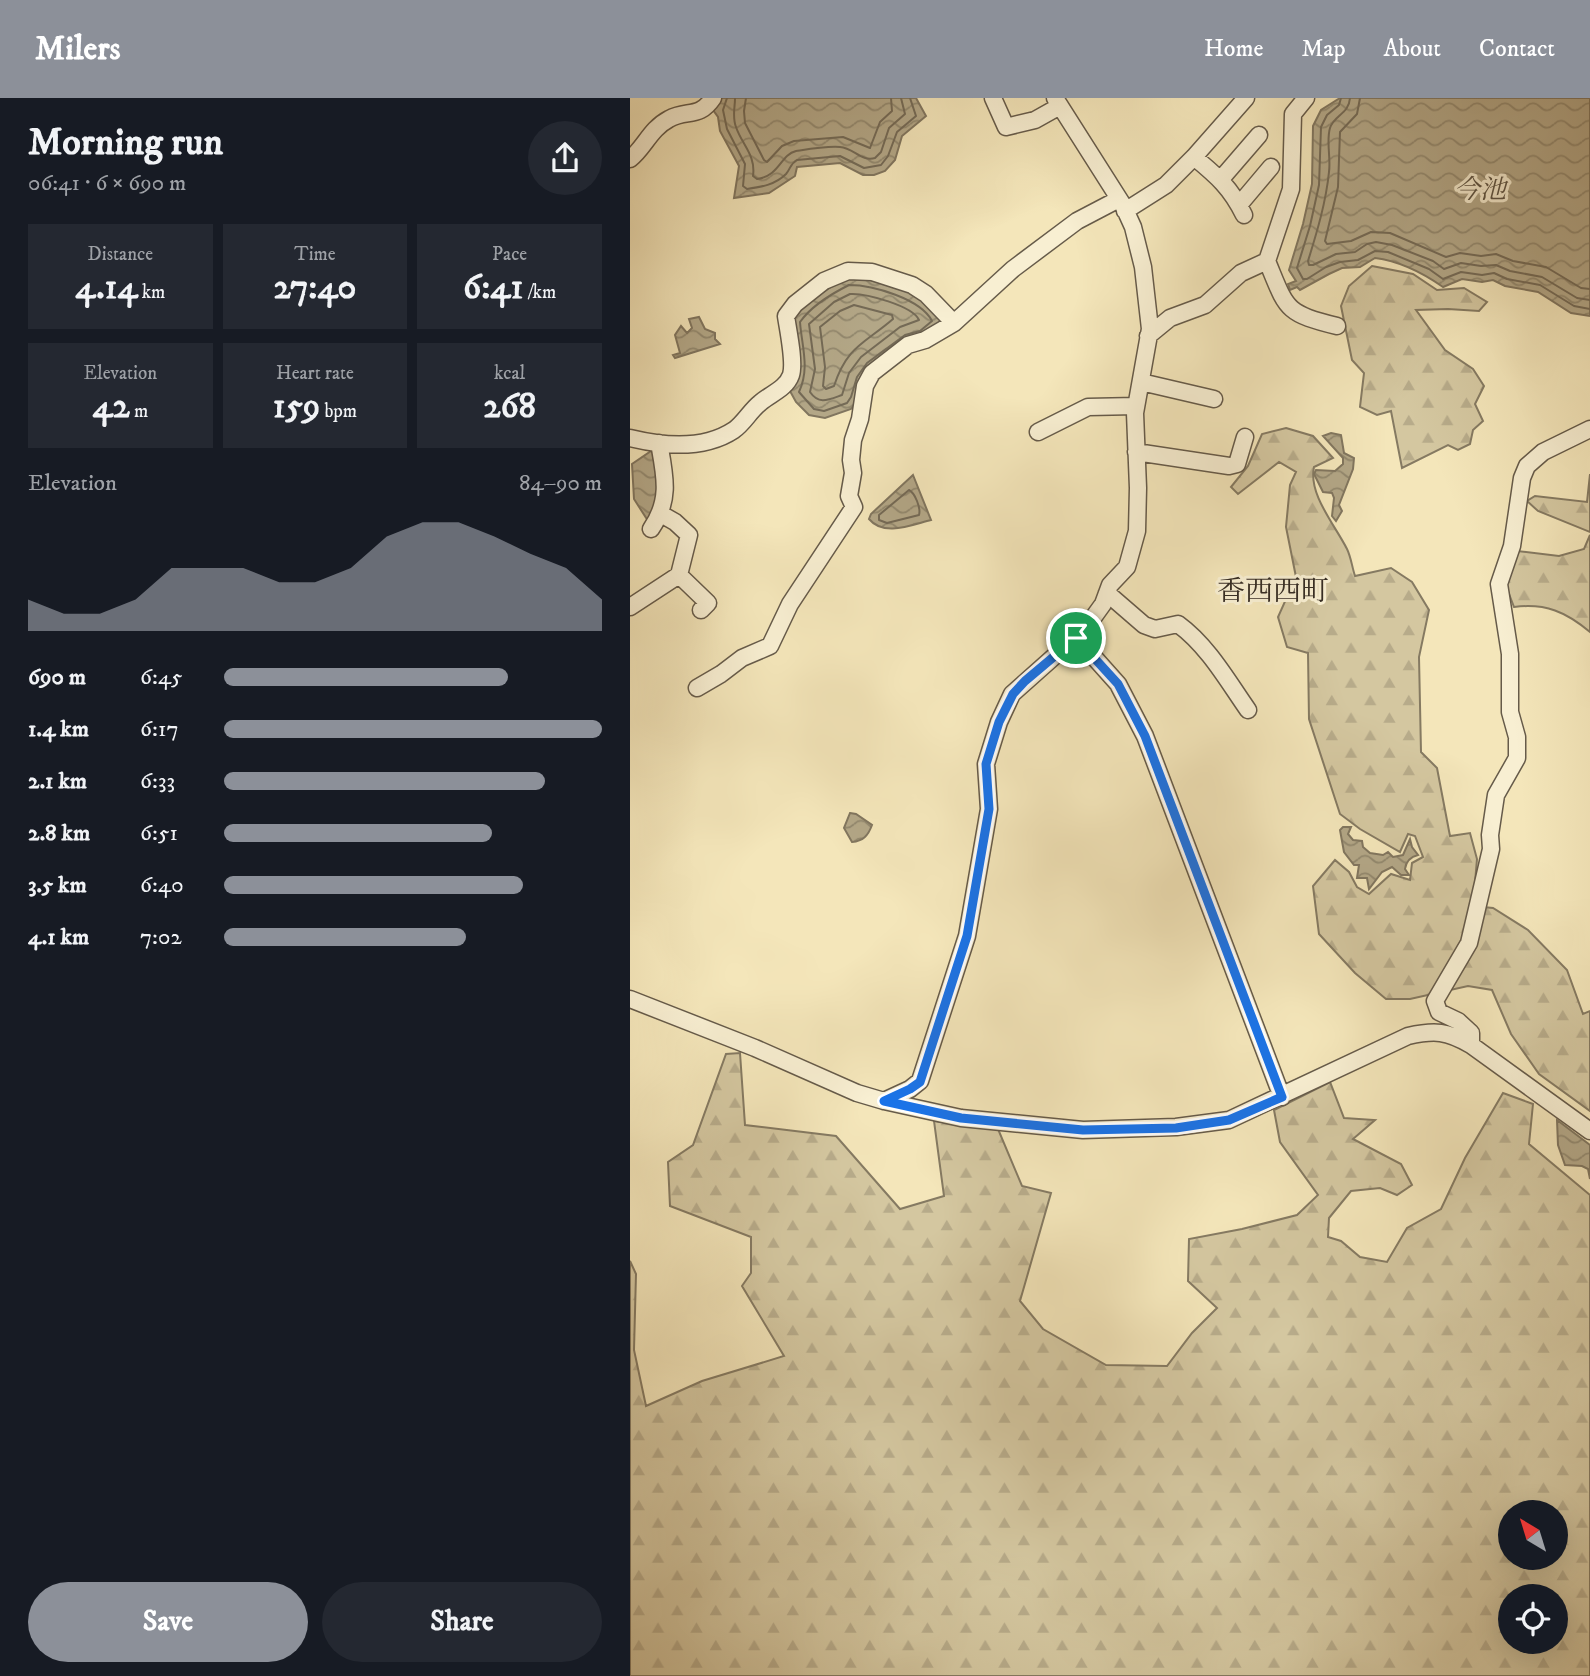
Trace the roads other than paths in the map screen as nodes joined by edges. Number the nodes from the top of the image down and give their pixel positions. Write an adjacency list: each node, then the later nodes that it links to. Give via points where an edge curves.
1 (713, 98): 8 (street, via 700,112 671,117 659,125)
2 (993, 98): 5 (street, via 1006,127 1035,120)
3 (1246, 98): 7 (street)
4 (1306, 98): 12 (street, via 1293,114 1291,189)
5 (1057, 102): 11 (street)
6 (1259, 135): 10 (street)
7 (1194, 157): 10 (street); 11 (street, via 1166,185)
8 (630, 159)
9 (1271, 167): 10 (street, via 1241,210)
10 (1221, 179)
11 (1122, 205): 13 (street, via 1077,221); 15 (street, via 1143,267)
12 (1267, 261): 14 (street, via 1285,304 1304,318); 15 (street, via 1241,273 1205,305 1170,318)
13 (954, 323): 23 (street, via 912,285 872,272 848,271 824,281 786,316 792,372 786,384 758,404 736,429 715,441); 32 (street, via 908,345 873,373 865,386 853,440 849,496 854,507 790,604 770,646 742,658)
14 (1337, 326)
15 (1148, 336): 16 (street)
16 (1141, 382): 17 (street); 18 (street)
17 (1214, 399)
18 (1136, 405): 20 (street, via 1087,407); 24 (street)
19 (1590, 429): 35 (street, via 1560,442 1527,466 1512,545 1499,584 1510,654 1509,698 1517,758 1496,795 1491,849 1469,943 1435,1001 1438,1012 1471,1033)
20 (1038, 432)
21 (1245, 437): 24 (street, via 1237,464 1229,466)
22 (630, 438): 23 (street)
23 (659, 443): 25 (street, via 664,474)
24 (1136, 452): 28 (street, via 1137,531 1127,567)
25 (661, 514): 26 (street); 27 (street, via 688,535)
26 (651, 528)
27 (679, 575): 29 (street, via 708,603); 30 (street)
28 (1107, 593): 31 (street); 33 (street, via 1144,625 1155,629 1178,624 1190,633)
29 (701, 610)
30 (631, 615)
31 (1076, 638): 36 (street, via 1118,684 1145,736); 37 (street, via 1013,694 999,722 986,764 989,809 967,936 920,1082)
32 (697, 688)
33 (1248, 710)
34 (630, 999): 37 (street)
35 (1471, 1045): 36 (street, via 1451,1034 1427,1031 1408,1036); 38 (street)
36 (1282, 1097): 37 (street, via 1229,1120 1176,1128 1083,1130 961,1118)
37 (884, 1101)
38 (1590, 1131)

